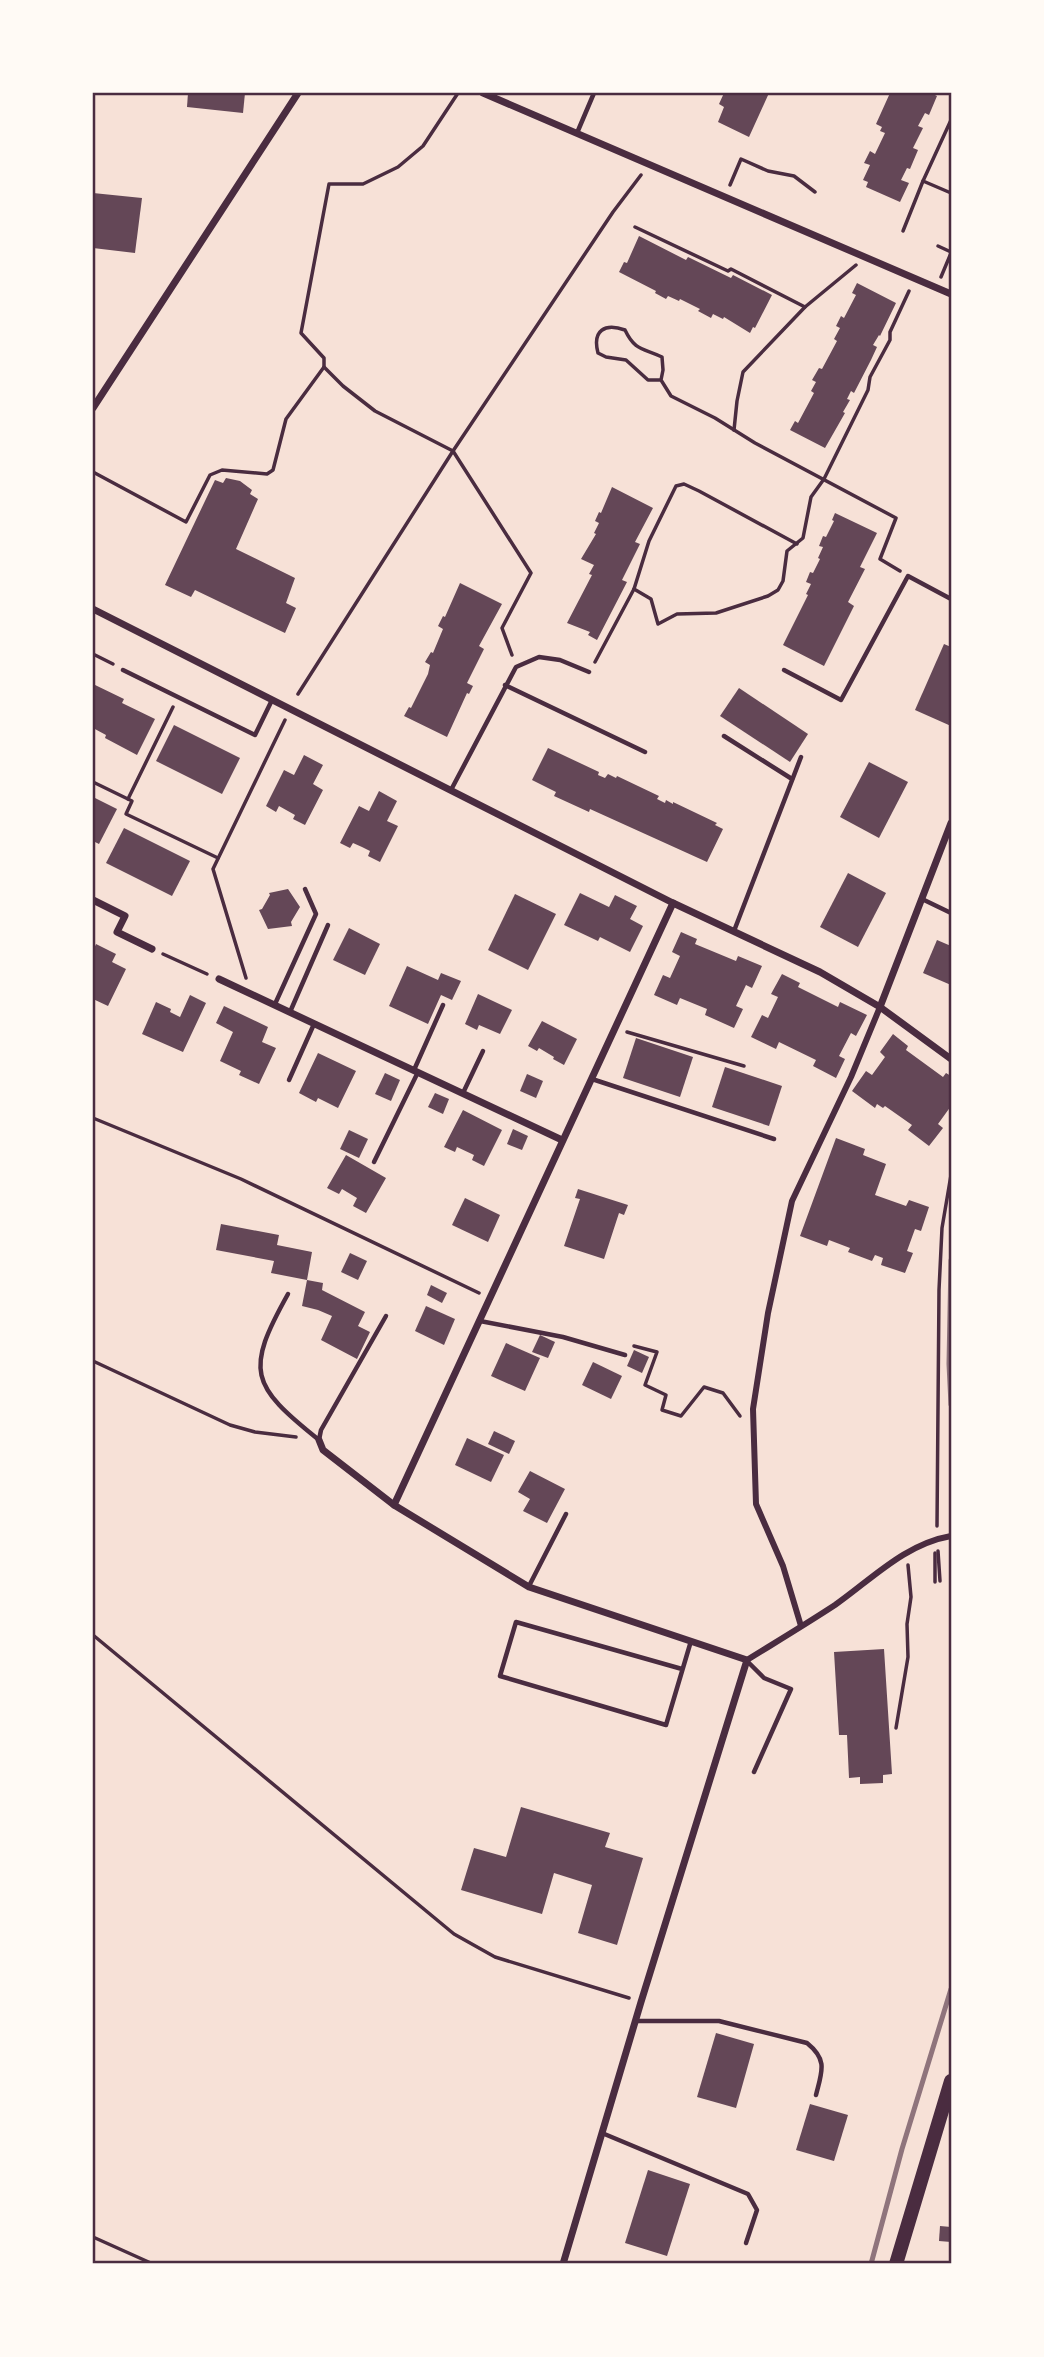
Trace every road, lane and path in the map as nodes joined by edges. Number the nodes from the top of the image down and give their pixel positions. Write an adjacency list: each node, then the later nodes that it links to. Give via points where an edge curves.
1 (298, 93): 23 (street)
2 (458, 93): 21 (path, via 423,146 398,167 363,184 329,184 301,332 324,358)
3 (483, 93): 6 (street)
4 (594, 93): 6 (lane)
5 (951, 120): 8 (path)
6 (577, 134): 16 (street)
7 (642, 173): 25 (path)
8 (923, 181): 11 (path); 13 (path)
9 (728, 190): 10 (path, via 741,159 768,172 794,176)
10 (815, 192)
11 (951, 193)
12 (635, 227): 20 (path)
13 (903, 231)
14 (938, 246): 15 (path)
15 (951, 252): 18 (path)
16 (862, 254): 17 (street); 20 (path, via 853,269)
17 (916, 277): 19 (street); 27 (path)
18 (939, 283)
19 (951, 293)
20 (805, 307): 24 (path, via 743,372)
21 (324, 367): 25 (path, via 375,411); 26 (path, via 286,419 273,470 267,474 222,470 210,475 186,522)
22 (661, 380): 22 (path, via 662,357 640,350 625,330 606,327 598,333 598,353 626,360 648,380); 24 (path, via 671,396)
23 (93, 408)
24 (734, 430): 27 (path)
25 (453, 451): 34 (path, via 531,573 502,628); 39 (path)
26 (93, 472)
27 (824, 479): 28 (path, via 811,497 803,538); 29 (path, via 896,518 880,559)
28 (797, 544): 30 (path, via 787,551 778,590 716,613 677,614 658,624 651,599); 30 (path, via 699,491 684,484 676,486 649,541)
29 (908, 576): 31 (lane); 36 (lane, via 841,701)
30 (634, 589): 37 (path)
31 (951, 599)
32 (93, 610): 41 (street)
33 (93, 654): 35 (path)
34 (516, 667): 37 (lane, via 539,657); 38 (lane)
35 (123, 670): 40 (lane)
36 (784, 670)
37 (589, 672)
38 (505, 685): 44 (lane); 48 (lane)
39 (298, 694)
40 (178, 696): 41 (lane, via 255,735); 49 (path)
41 (273, 699): 48 (street)
42 (286, 719): 51 (path)
43 (724, 736): 46 (lane)
44 (645, 752)
45 (801, 757): 46 (lane)
46 (792, 779): 58 (lane)
47 (93, 782): 49 (path)
48 (451, 790): 55 (street)
49 (128, 799): 51 (path, via 132,801 126,814)
50 (951, 823): 53 (street)
51 (218, 858): 61 (path, via 213,869)
52 (305, 889): 62 (lane, via 316,914)
53 (922, 899): 56 (lane); 64 (street)
54 (93, 900): 59 (street, via 125,916 117,932)
55 (673, 903): 58 (street); 67 (street)
56 (951, 913)
57 (328, 926): 65 (lane)
58 (734, 931): 64 (street)
59 (152, 949): 60 (path)
60 (219, 979): 61 (street)
61 (251, 993): 62 (street)
62 (275, 1004): 65 (street)
63 (443, 1005): 71 (lane)
64 (880, 1007): 69 (street); 94 (street, via 792,1201 753,1409 756,1504 783,1566)
65 (290, 1012): 66 (street)
66 (315, 1023): 71 (street); 73 (lane)
67 (615, 1028): 70 (path); 72 (street)
68 (483, 1051): 74 (lane)
69 (951, 1059)
70 (744, 1066)
71 (416, 1071): 74 (street); 78 (lane)
72 (591, 1079): 76 (lane); 77 (street)
73 (289, 1080)
74 (463, 1093): 77 (street)
75 (93, 1118): 81 (path, via 241,1179)
76 (774, 1139)
77 (562, 1140): 81 (street)
78 (374, 1161)
79 (951, 1175): 90 (path, via 939,1290)
80 (288, 1294): 86 (lane, via 268,1331 260,1357 260,1378 269,1395)
81 (490, 1298): 83 (street)
82 (386, 1316): 86 (lane)
83 (480, 1321): 84 (lane); 87 (street)
84 (625, 1355)
85 (93, 1361): 86 (path, via 243,1429)
86 (318, 1440): 87 (street, via 323,1450)
87 (394, 1504): 93 (street)
88 (566, 1514): 93 (lane)
89 (951, 1536): 90 (street)
90 (937, 1539): 91 (street); 92 (path, via 937,1581)
91 (907, 1553): 94 (street); 99 (path, via 911,1597 908,1657)
92 (935, 1553)
93 (529, 1587): 96 (street)
94 (801, 1626): 97 (street)
95 (93, 1635): 101 (path, via 454,1934 495,1957)
96 (691, 1641): 97 (street); 98 (lane)
97 (747, 1660): 100 (lane, via 764,1678 792,1689); 101 (street)
98 (682, 1669): 98 (lane, via 666,1725 500,1676 516,1622)
99 (896, 1728)
100 (754, 1772)
101 (641, 2002): 102 (street)
102 (635, 2021): 104 (lane, via 719,2021 807,2043 818,2052 823,2067); 105 (street)
103 (951, 2081): 110 (main road)
104 (816, 2095)
105 (602, 2133): 107 (lane, via 748,2194 757,2210); 109 (street)
106 (93, 2237): 108 (path)
107 (746, 2243)
108 (153, 2264)
109 (564, 2264)
110 (896, 2264)

